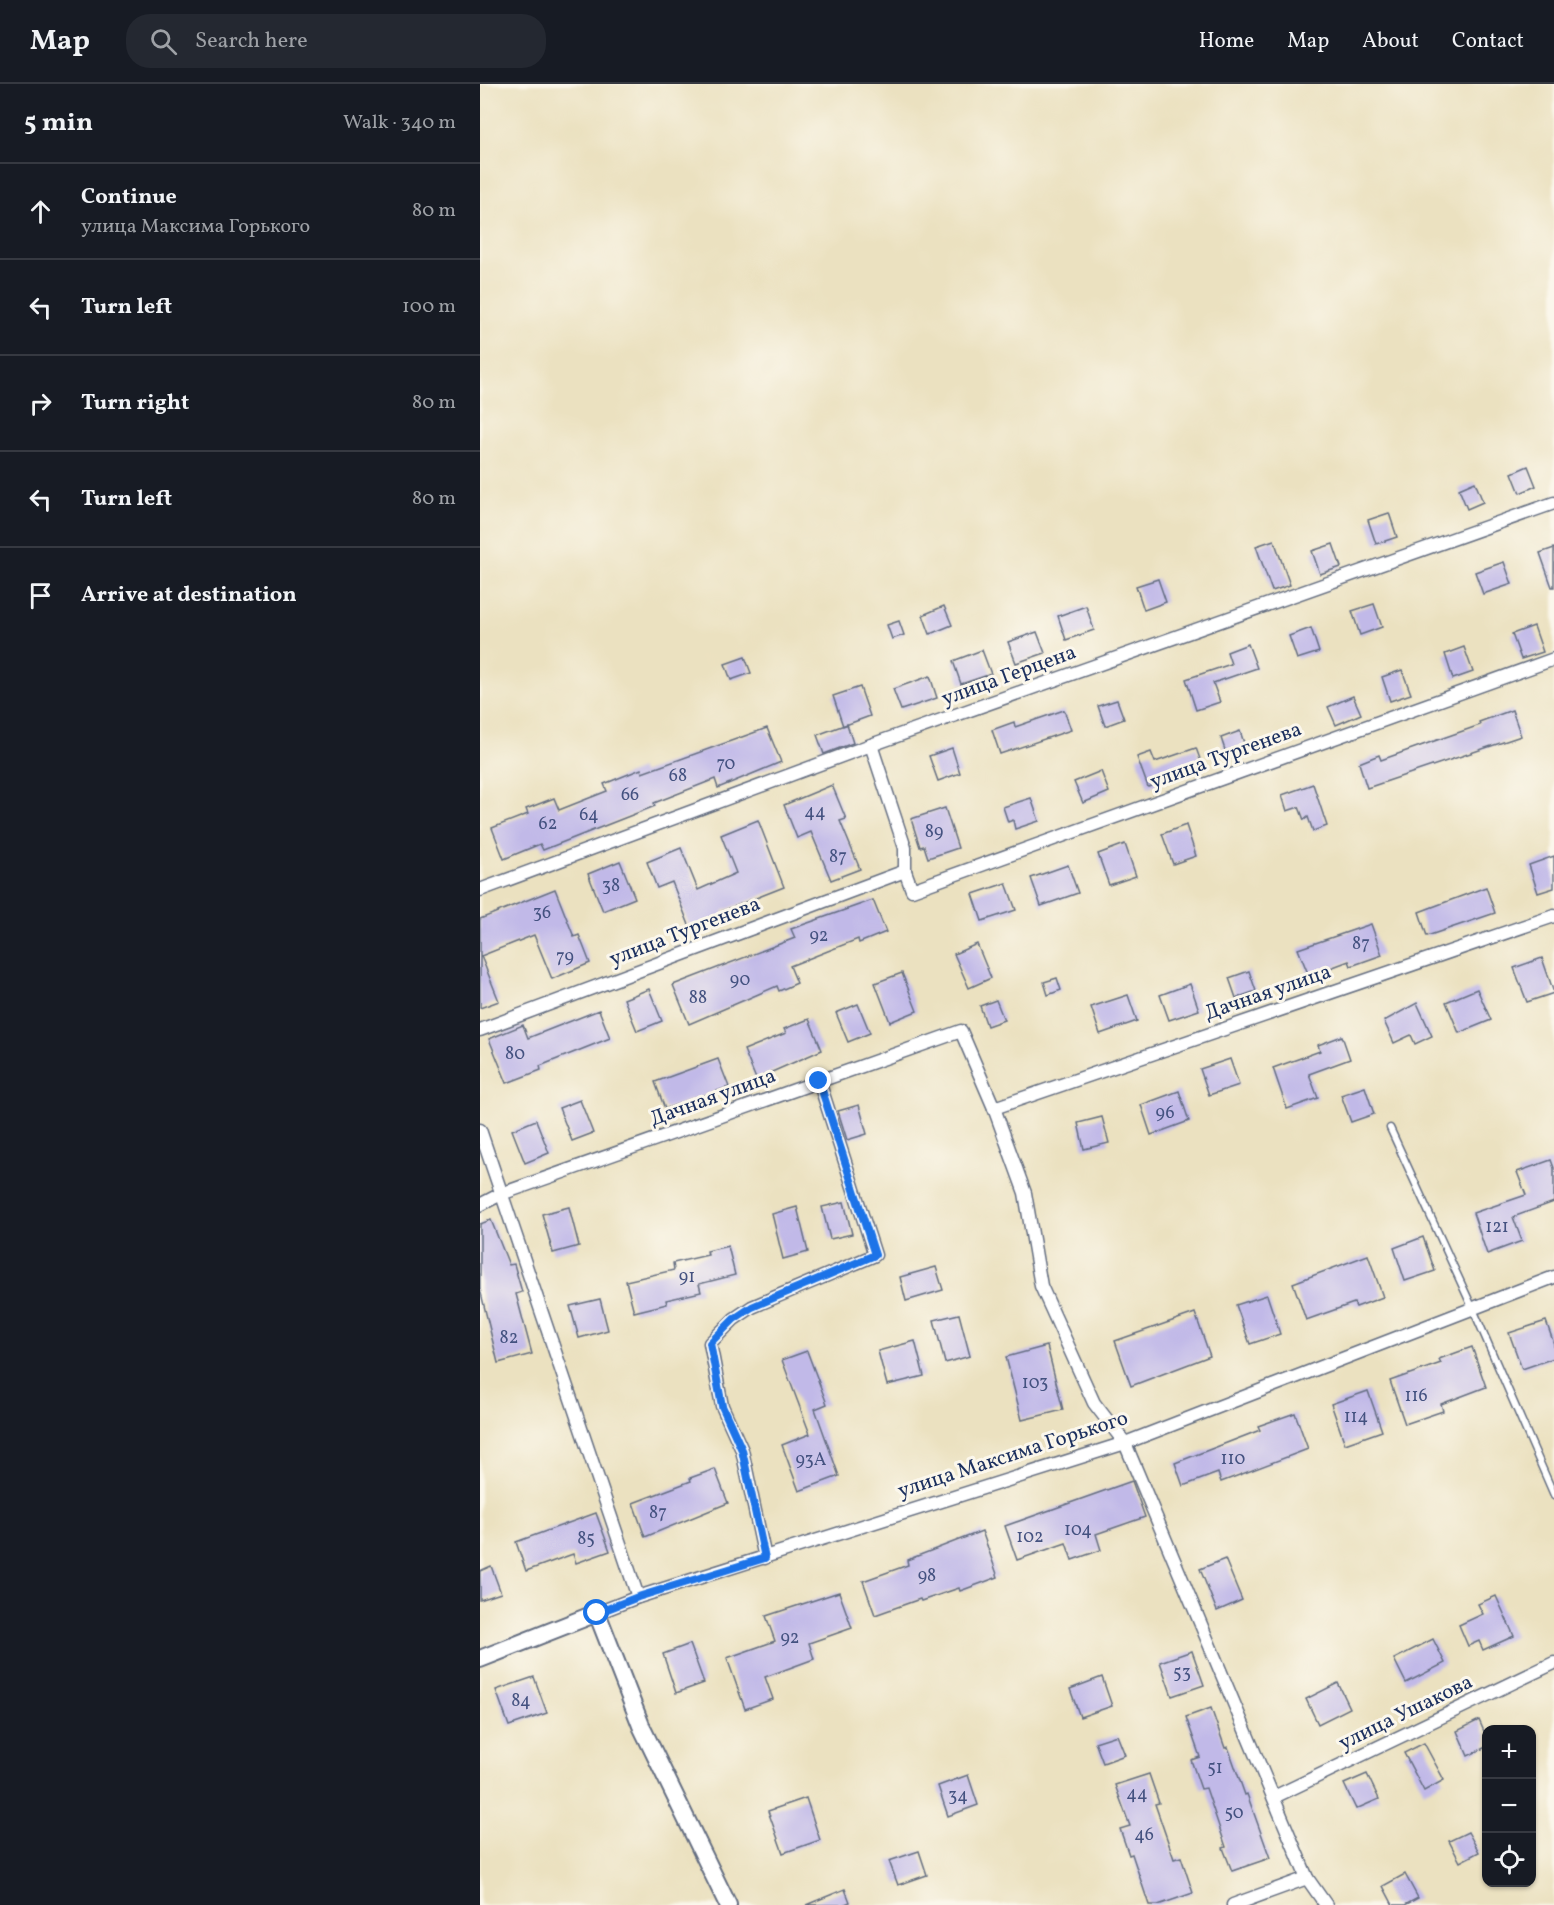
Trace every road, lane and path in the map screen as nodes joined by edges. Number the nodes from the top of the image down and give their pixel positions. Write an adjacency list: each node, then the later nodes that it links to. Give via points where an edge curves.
1 (1554, 503): 3 (street, улица Герцена)
2 (1554, 659): 4 (street, улица Тургенева, via 912,890)
3 (871, 745): 4 (street, via 905,848); 5 (street, улица Герцена)
4 (905, 871): 7 (street, улица Тургенева)
5 (480, 890)
6 (1554, 916): 9 (street, Дачная улица)
7 (480, 1030)
8 (819, 1081): 9 (street, Дачная улица, via 961,1031); 12 (street, Дачная улица); 18 (street, via 875,1255 752,1307 710,1343 722,1406 742,1450)
9 (994, 1108): 16 (street, via 1025,1193 1041,1286 1094,1403)
10 (1390, 1128): 15 (lane)
11 (480, 1130): 12 (street)
12 (501, 1194): 13 (street, Дачная улица); 19 (street)
13 (480, 1205)
14 (1554, 1277): 15 (street, улица Максима Горького)
15 (1473, 1309): 16 (street, улица Максима Горького); 17 (lane)
16 (1125, 1443): 18 (street, улица Максима Горького); 23 (street)
17 (1554, 1495)
18 (765, 1558): 19 (street, улица Максима Горького)
19 (638, 1597): 20 (street, улица Максима Горького)
20 (597, 1613): 21 (street, улица Максима Горького); 25 (street, via 642,1728)
21 (480, 1659)
22 (1554, 1663): 23 (street, улица Ушакова)
23 (1274, 1797): 24 (street)
24 (1307, 1878): 26 (street); 27 (street)
25 (728, 1905)
26 (1233, 1905)
27 (1326, 1905)

